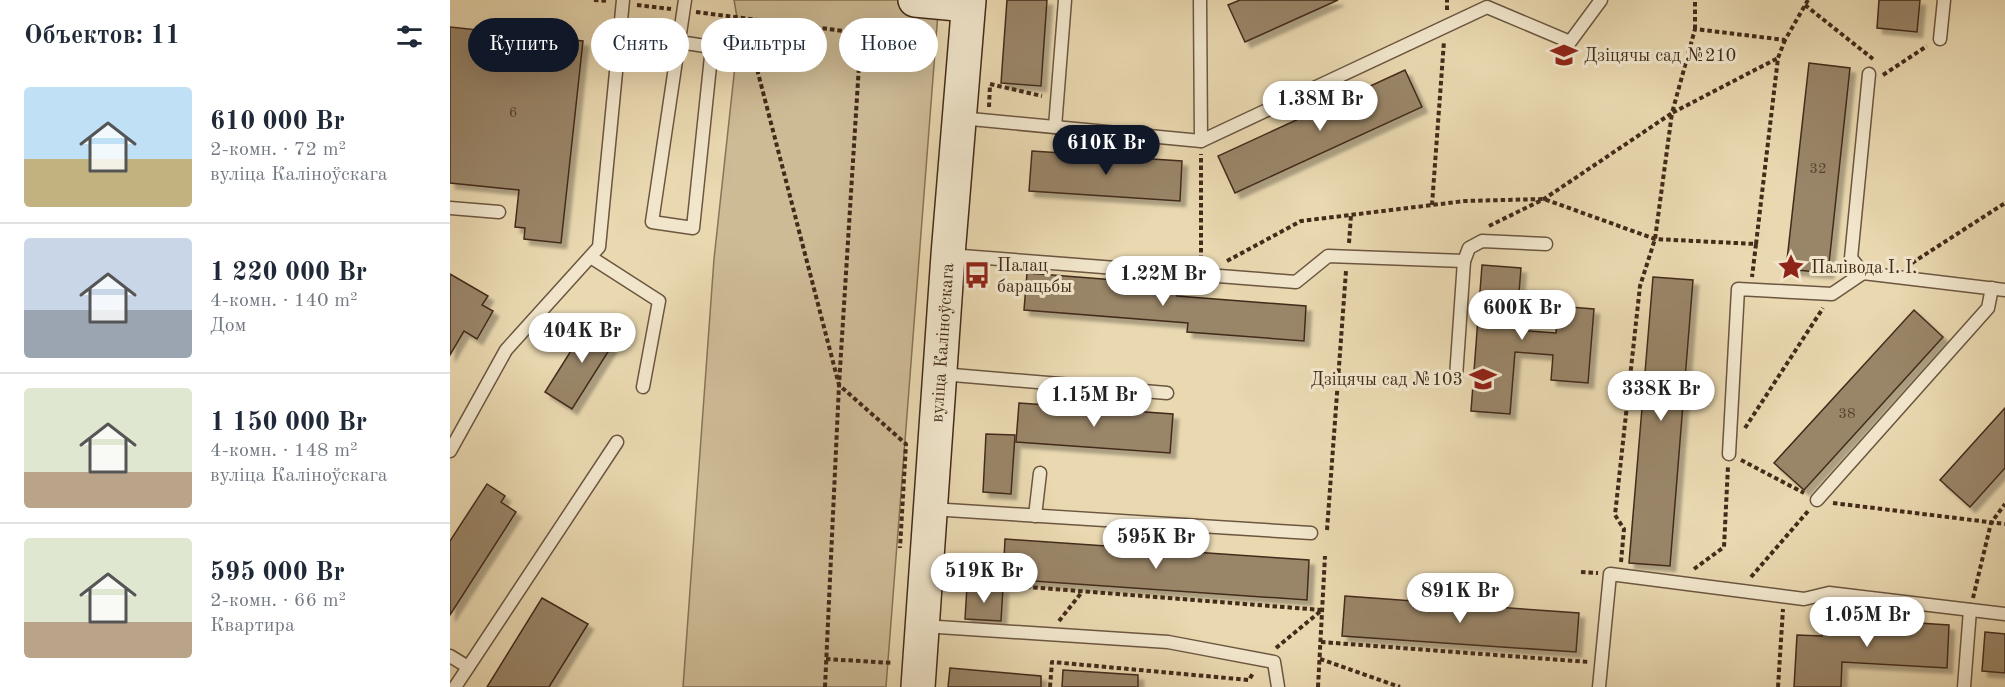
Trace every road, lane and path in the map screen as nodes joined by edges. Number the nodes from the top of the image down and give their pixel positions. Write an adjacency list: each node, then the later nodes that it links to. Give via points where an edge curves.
1 (594, 0): 10 (path)
2 (915, 0): 11 (main road)
3 (1065, 0): 28 (lane)
4 (1200, 0): 29 (lane)
5 (1448, 0): 15 (path)
6 (1601, 0): 15 (lane, via 1570,42 1487,7)
7 (1695, 0): 16 (path)
8 (1809, 0): 13 (path)
9 (1944, 0): 17 (lane)
10 (623, 2): 12 (path); 41 (lane, via 599,247)
11 (968, 2): 27 (main road, вуліца Каліноўскага)
12 (685, 5): 14 (path)
13 (1805, 5): 18 (path); 21 (path)
14 (740, 18)
15 (1446, 27): 29 (lane); 32 (path)
16 (1695, 29): 18 (path); 26 (path)
17 (1940, 39): 21 (path)
18 (1785, 40): 20 (path)
19 (679, 42): 19 (lane, via 652,222 693,228 712,47)
20 (1778, 58): 26 (path); 39 (path)
21 (1887, 71): 24 (path)
22 (758, 72): 53 (path)
23 (859, 72): 53 (path)
24 (1869, 80): 44 (lane, via 1851,258)
25 (990, 84): 28 (path, via 1041,94)
26 (1672, 113): 30 (path); 37 (path)
27 (959, 118): 28 (lane); 40 (main road, вуліца Каліноўскага)
28 (1055, 127): 29 (lane)
29 (1201, 141): 45 (path)
30 (1544, 199): 32 (path); 36 (path); 37 (path)
31 (2005, 203): 46 (path)
32 (1432, 205): 35 (path)
33 (450, 208): 34 (lane)
34 (499, 212)
35 (1351, 215): 42 (path); 45 (path, via 1301,221)
36 (1482, 230)
37 (1655, 238): 39 (path); 70 (path, via 1640,286 1616,515 1624,529)
38 (1546, 244): 43 (lane, via 1482,241 1469,248)
39 (1756, 244): 48 (path)
40 (948, 255): 45 (lane); 51 (main road, вуліца Каліноўскага)
41 (592, 258): 54 (lane, via 659,300); 57 (lane, via 506,350)
42 (1347, 258): 43 (lane); 45 (lane, via 1328,256 1296,282); 67 (path)
43 (1464, 261): 52 (lane)
44 (1863, 273): 46 (lane); 50 (lane)
45 (1201, 274)
46 (1892, 276): 47 (lane)
47 (1992, 288): 49 (lane); 60 (lane, via 1988,308)
48 (1751, 290): 50 (lane); 58 (lane, via 1738,289)
49 (2005, 290)
50 (1832, 294): 58 (path)
51 (939, 374): 55 (lane); 62 (main road, вуліца Каліноўскага)
52 (1456, 377)
53 (839, 385): 68 (path, via 906,444); 84 (path)
54 (643, 387)
55 (1167, 393)
56 (617, 442): 88 (lane)
57 (450, 451)
58 (1729, 454): 60 (path); 72 (path, via 1724,547)
59 (1040, 472): 63 (lane)
60 (1817, 500): 64 (path); 73 (path)
61 (2005, 504): 64 (path)
62 (930, 509): 63 (lane); 79 (main road, вуліца Каліноўскага)
63 (1035, 516): 66 (lane)
64 (1991, 524): 65 (path); 77 (path)
65 (2005, 524)
66 (1311, 533)
67 (1327, 534)
68 (900, 549)
69 (1325, 556): 76 (path)
70 (1620, 575): 72 (lane); 87 (lane, via 1611,574)
71 (950, 581): 74 (path)
72 (1676, 582): 73 (lane)
73 (1740, 590): 75 (lane)
74 (1082, 591): 76 (path); 80 (path)
75 (1784, 596): 77 (lane, via 1804,599 1829,593); 98 (path)
76 (1322, 610): 81 (path); 86 (path)
77 (1970, 610): 78 (lane); 99 (lane)
78 (2005, 614)
79 (922, 626): 80 (lane); 92 (main road, вуліца Каліноўскага)
80 (1049, 634): 86 (lane, via 1168,642)
81 (1321, 642): 85 (path); 87 (path)
82 (893, 652): 84 (path, via 892,663)
83 (450, 656): 88 (lane)
84 (826, 659): 91 (path)
85 (1320, 659): 95 (path); 96 (path)
86 (1262, 660): 94 (lane, via 1274,662)
87 (1602, 663): 97 (lane)
88 (468, 668): 90 (lane)
89 (1249, 680): 93 (path, via 1052,662)
90 (455, 687)
91 (825, 687)
92 (918, 687)
93 (1050, 687)
94 (1278, 687)
95 (1318, 687)
96 (1400, 687)
97 (1599, 687)
98 (1778, 687)
99 (1964, 687)

